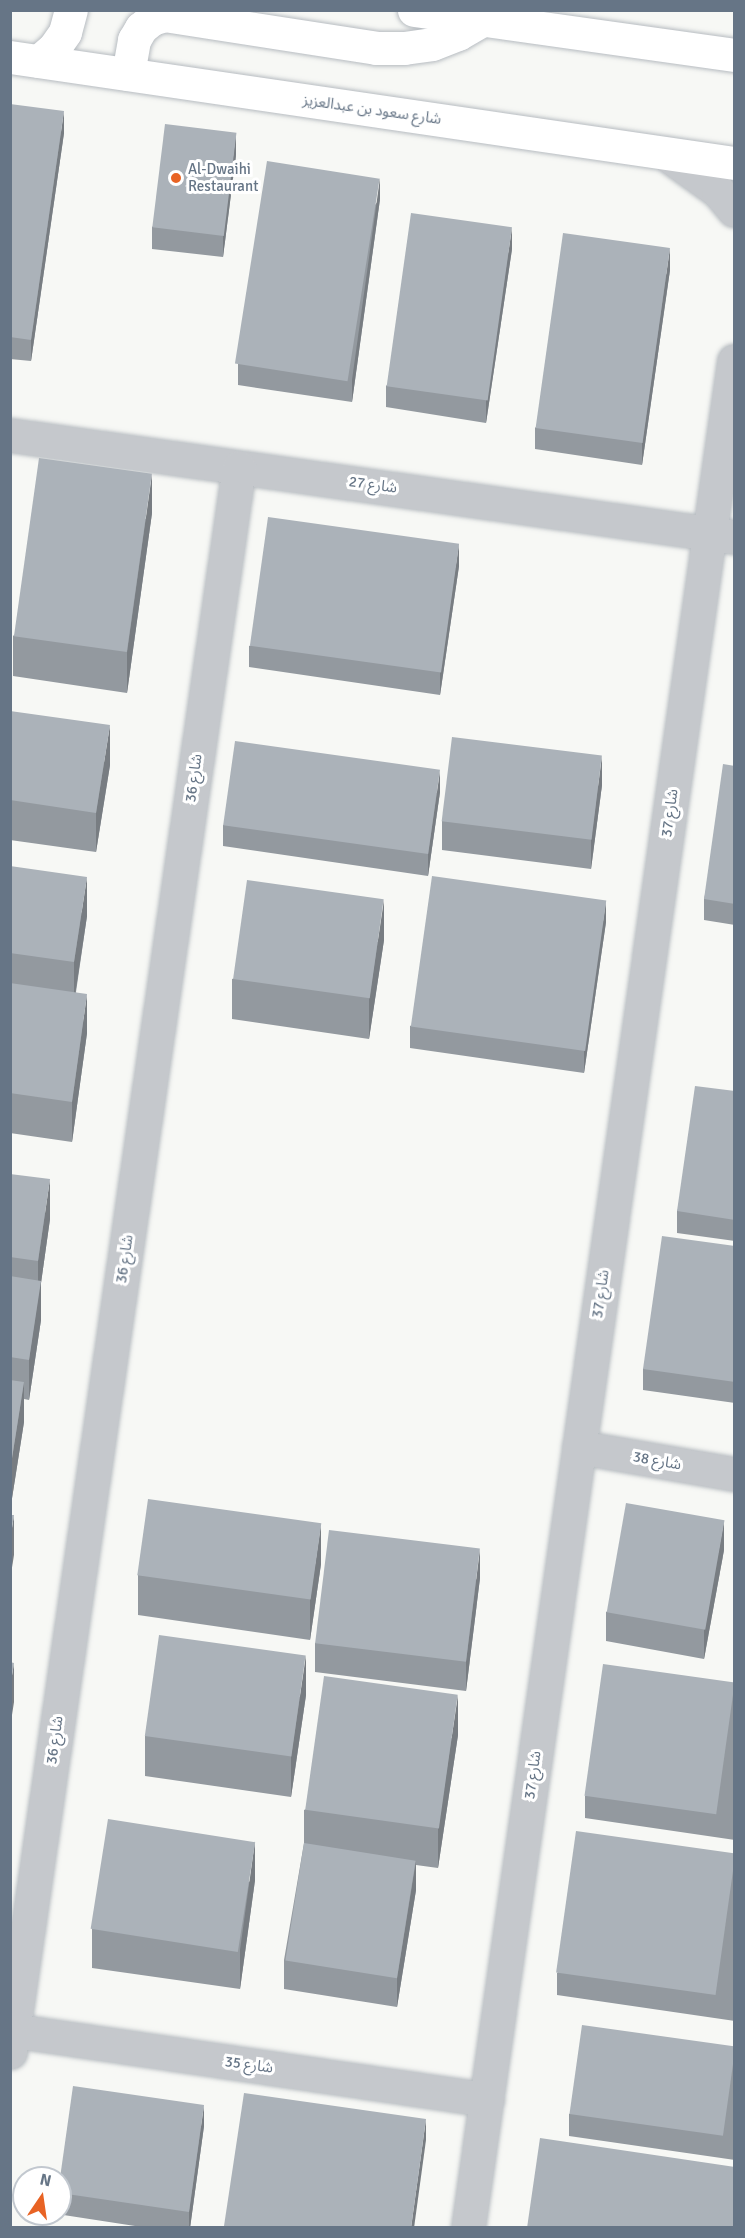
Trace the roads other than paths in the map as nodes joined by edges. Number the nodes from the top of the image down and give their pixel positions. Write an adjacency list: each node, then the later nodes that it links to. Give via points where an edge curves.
1 (71, 10): 5 (main road, via 65,32 54,48)
2 (414, 10): 3 (main road)
3 (482, 20): 4 (main road); 6 (main road, via 432,44 386,48 164,15 152,19 138,34)
4 (735, 55)
5 (25, 59): 6 (main road, شارع سعود بن عبدالعزيز)
6 (128, 74): 7 (main road, شارع سعود بن عبدالعزيز)
7 (664, 153): 8 (main road, شارع سعود بن عبدالعزيز); 9 (street, via 717,191)
8 (735, 163)
9 (735, 210)
10 (735, 361): 13 (street, شارع 37)
11 (10, 435): 12 (street, شارع 27)
12 (239, 467): 13 (street, شارع 27); 16 (street, شارع 36)
13 (722, 535): 14 (street, شارع 37)
14 (579, 1447): 15 (street, شارع 38); 17 (street, شارع 37)
15 (735, 1474)
16 (12, 2038): 17 (street, شارع 35)
17 (487, 2100): 18 (street, شارع 37)
18 (468, 2228)

